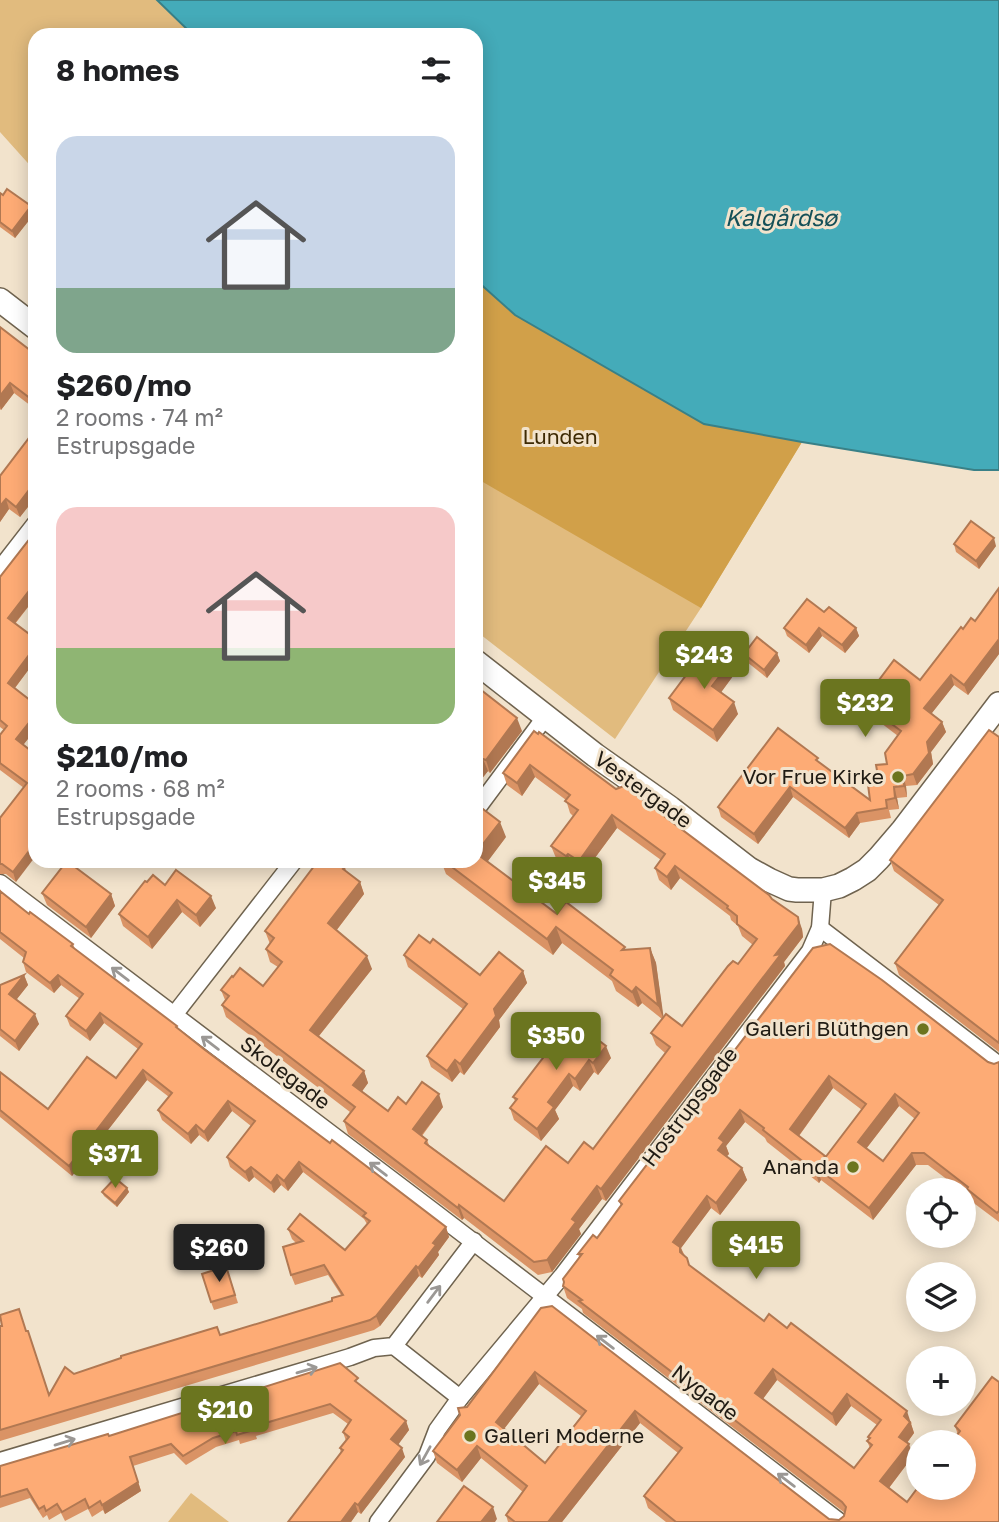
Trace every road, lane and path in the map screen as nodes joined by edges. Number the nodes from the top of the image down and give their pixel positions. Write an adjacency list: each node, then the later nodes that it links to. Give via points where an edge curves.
1 (0, 300): 2 (street)
2 (28, 322)
3 (28, 533): 4 (street)
4 (0, 569)
5 (483, 667): 7 (street, Vestergade)
6 (999, 704): 11 (street, via 879,859 853,879)
7 (546, 716): 8 (street); 11 (street, Vestergade, via 749,869 789,889)
8 (483, 801)
9 (289, 868): 13 (street)
10 (0, 883): 13 (street, Skolegade, one-way to 10)
11 (822, 890): 12 (street, Hostrupsgade)
12 (820, 928): 14 (street); 16 (street, Hostrupsgade, via 810,951)
13 (174, 1015): 15 (street, Skolegade, one-way to 13)
14 (999, 1065)
15 (474, 1241): 16 (street, Skolegade); 17 (street, one-way to 15)
16 (545, 1297): 18 (street, Hostrupsgade); 21 (street, Nygade, one-way to 16)
17 (394, 1346): 18 (street); 19 (street, one-way to 17)
18 (460, 1398): 20 (street, Hostrupsgade, one-way to 20, via 437,1430 427,1456)
19 (0, 1461)
20 (380, 1521)
21 (840, 1522)

